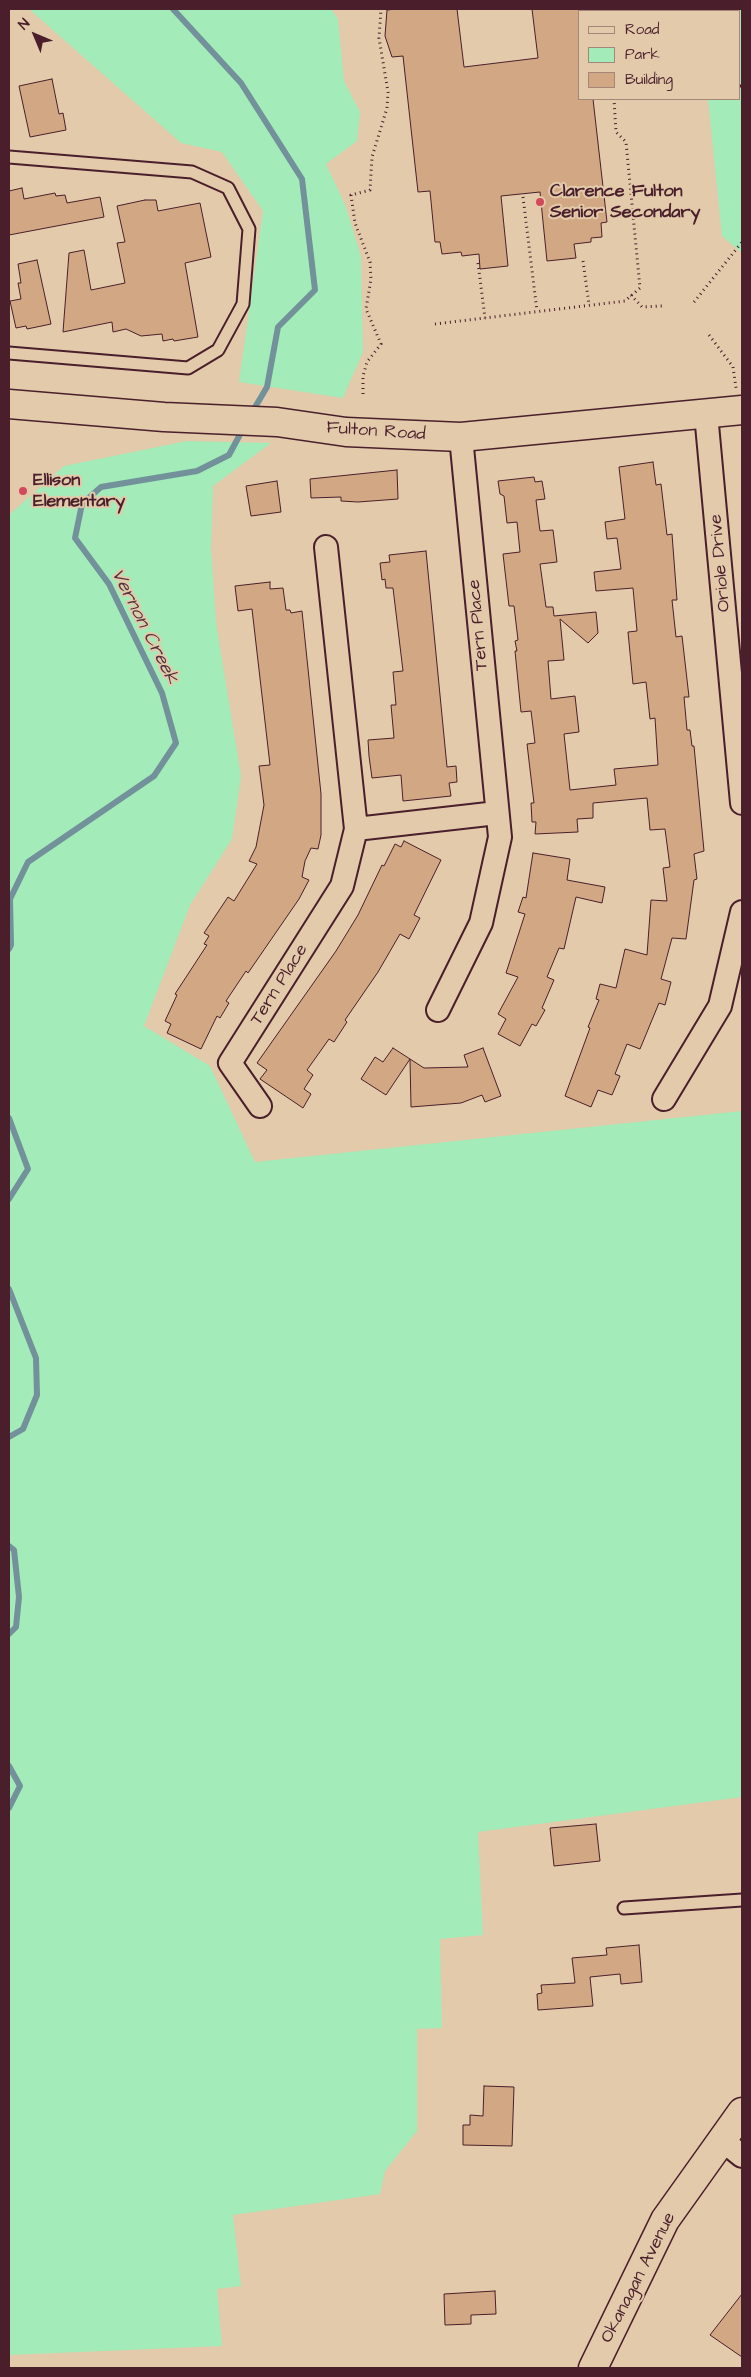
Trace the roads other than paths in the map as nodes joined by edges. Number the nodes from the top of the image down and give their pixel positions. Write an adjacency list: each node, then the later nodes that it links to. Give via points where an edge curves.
1 (9, 157): 2 (lane, via 192,172 228,188 249,229 242,304 218,350 188,368)
2 (9, 352)
3 (739, 400): 5 (street, Fulton Road)
4 (9, 404): 6 (street, Fulton Road, via 277,422 346,432)
5 (706, 414): 6 (street, Fulton Road); 8 (street, Oriole Drive)
6 (462, 437): 9 (street, Tern Place)
7 (326, 548): 10 (street, Tern Place)
8 (742, 803)
9 (497, 813): 10 (street); 12 (street, Tern Place, via 500,837 480,922)
10 (356, 829): 14 (street, Tern Place, via 342,886 230,1063)
11 (742, 912): 13 (street, via 720,1006)
12 (438, 1010)
13 (664, 1099)
14 (260, 1106)
15 (742, 1900): 16 (lane)
16 (624, 1908)
17 (742, 2112): 18 (street, Okanagan Avenue)
18 (732, 2148): 19 (street, Okanagan Avenue, via 665,2220)
19 (593, 2368)

